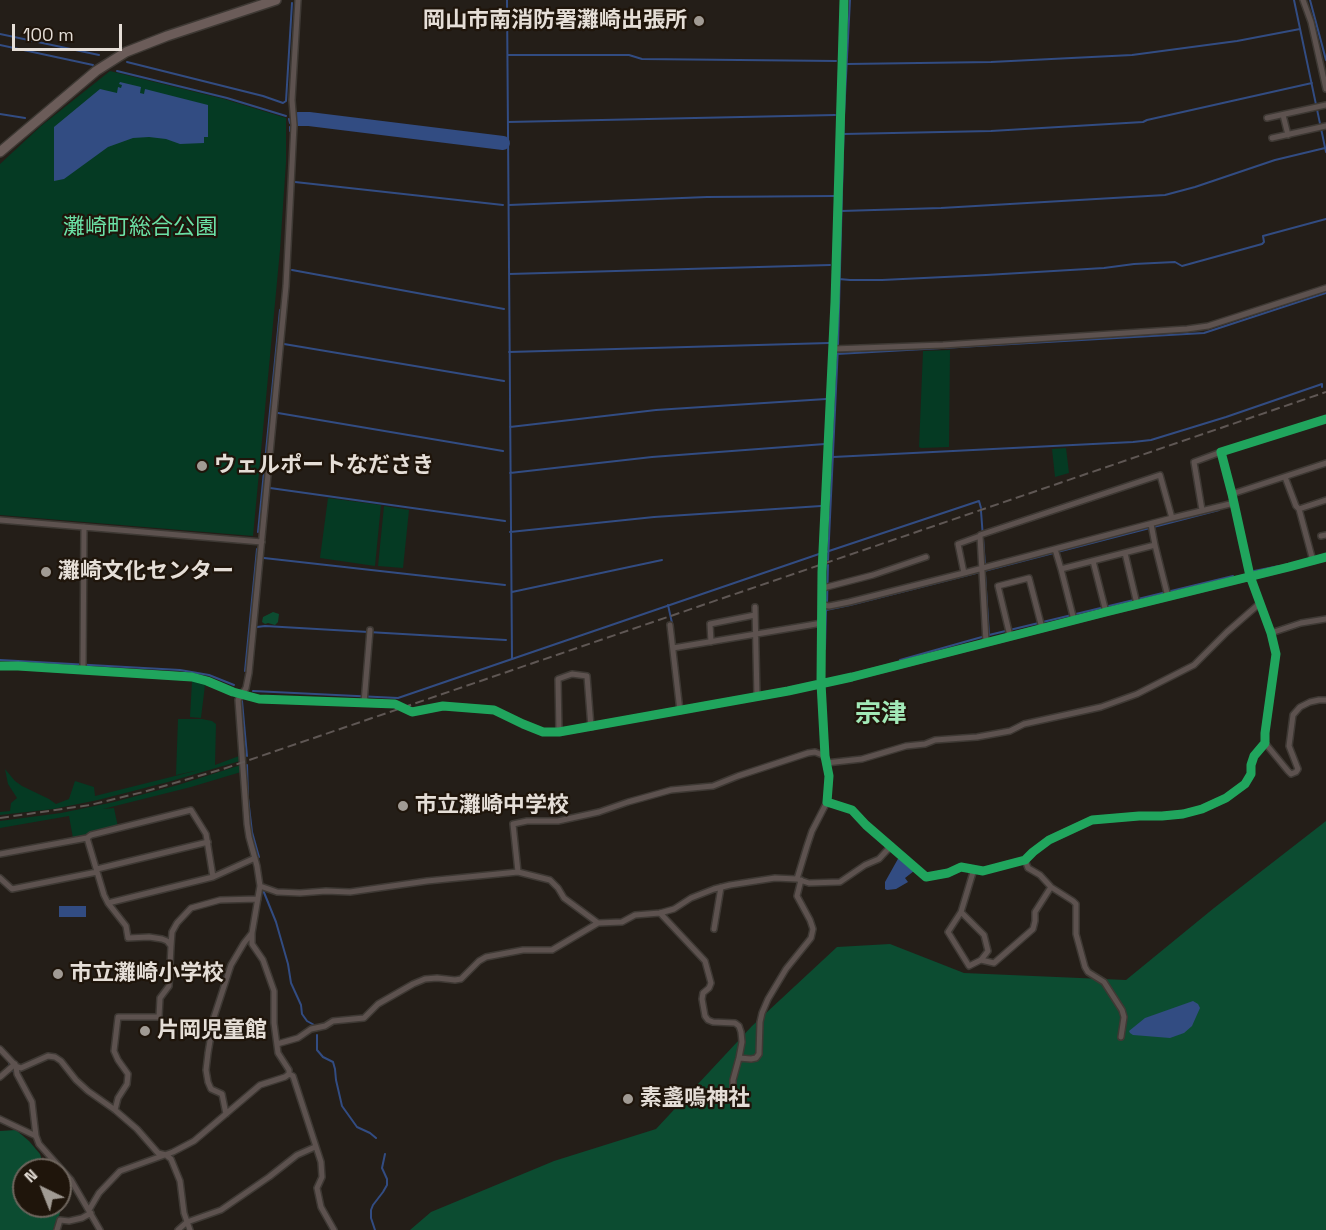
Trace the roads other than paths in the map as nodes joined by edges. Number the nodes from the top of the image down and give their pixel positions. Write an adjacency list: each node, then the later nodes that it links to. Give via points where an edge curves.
1 (276, 0): 12 (main road, via 126,52)
2 (298, 0): 30 (street, via 286,286)
3 (844, 0): 14 (street)
4 (1303, 0): 5 (street)
5 (1326, 89)
6 (1326, 105): 7 (street)
7 (1283, 115): 8 (street); 10 (street)
8 (1267, 118)
9 (1322, 127): 10 (street)
10 (1288, 135): 11 (street)
11 (1272, 138)
12 (0, 152)
13 (1326, 288): 14 (street, via 1187,330)
14 (836, 348): 42 (street, via 822,564)
15 (1326, 419): 16 (street)
16 (1221, 452): 19 (street); 23 (street, via 1194,462)
17 (1326, 463): 18 (street)
18 (1285, 477): 19 (street); 22 (street)
19 (1232, 494): 21 (street)
20 (1326, 500): 22 (street)
21 (1234, 503): 23 (street); 41 (street)
22 (1299, 509): 37 (street)
23 (1202, 510): 24 (street)
24 (1172, 518): 28 (street); 29 (street, via 1161,475)
25 (0, 520): 26 (street)
26 (84, 527): 30 (street); 63 (street)
27 (980, 527): 29 (street)
28 (1152, 527): 31 (street); 32 (street)
29 (982, 535): 38 (street); 40 (street, via 958,544)
30 (262, 542): 65 (street, via 249,673)
31 (1155, 545): 33 (street); 43 (street)
32 (1056, 551): 38 (street); 39 (street)
33 (1125, 553): 36 (street); 44 (street)
34 (1326, 557): 37 (street)
35 (926, 558): 42 (street)
36 (1093, 561): 39 (street); 48 (street)
37 (1313, 561): 41 (street)
38 (984, 567): 40 (street); 59 (street)
39 (1061, 569): 50 (street)
40 (964, 573): 46 (street)
41 (1250, 576): 43 (street); 45 (street)
42 (826, 587): 46 (street)
43 (1167, 593): 44 (street)
44 (1137, 600): 48 (street)
45 (1259, 604): 57 (street); 74 (street, via 1194,665 1101,707 1024,724 1010,731 935,740 862,759)
46 (826, 606): 52 (street)
47 (755, 607): 49 (street)
48 (1105, 608): 50 (street)
49 (755, 615): 58 (street); 60 (street, via 710,624)
50 (1073, 616): 53 (street)
51 (1326, 619): 57 (street)
52 (822, 623): 58 (street); 64 (street)
53 (1041, 624): 56 (street); 56 (street, via 1029,578 998,586)
54 (670, 625): 61 (street)
55 (370, 631): 67 (street)
56 (1009, 632): 59 (street)
57 (1271, 633): 72 (street, via 1276,654)
58 (755, 634): 60 (street); 66 (street)
59 (986, 638): 64 (street, via 903,664)
60 (711, 642): 61 (street)
61 (673, 648): 69 (street)
62 (0, 666): 63 (street)
63 (83, 667): 65 (street, via 192,677)
64 (820, 683): 66 (street); 73 (street)
65 (242, 694): 67 (street, via 259,699); 80 (street, via 238,700 247,824)
66 (757, 697): 69 (street)
67 (364, 699): 71 (street, via 395,704 412,712 443,706 495,710 543,732)
68 (1326, 700): 72 (street, via 1310,702 1293,715 1289,746 1296,772 1288,771)
69 (680, 711): 70 (street)
70 (591, 727): 71 (street); 71 (street, via 587,676 572,674 558,679)
71 (559, 732)
72 (1265, 743): 81 (street, via 1254,756 1245,784 1226,798 1183,814 1092,820 1049,840)
73 (825, 756): 74 (street); 84 (street, via 807,753 713,786 671,790 558,821 513,824)
74 (826, 763): 75 (street)
75 (827, 802): 78 (street, via 852,810); 87 (street, via 812,831)
76 (87, 838): 77 (street, via 191,810); 79 (street); 83 (street)
77 (207, 842): 83 (street); 85 (street)
78 (891, 846): 82 (street, via 926,877 962,867); 87 (street, via 879,859 840,882)
79 (0, 854)
80 (255, 858): 85 (street); 88 (street)
81 (1026, 860): 82 (street, via 983,871); 90 (street, via 1028,868)
82 (974, 869): 93 (street)
83 (97, 870): 86 (street, via 12,889); 92 (street)
84 (518, 872): 88 (street, via 350,892 277,892); 95 (street, via 550,880 564,898)
85 (213, 877): 92 (street)
86 (0, 878)
87 (799, 880): 89 (street, via 775,878); 103 (street, via 797,896 813,929 811,938 768,999 762,1013 759,1054 752,1059)
88 (260, 886): 91 (street)
89 (721, 887): 94 (street); 96 (street)
90 (1051, 887): 99 (street, via 1035,912 1033,928 994,963); 100 (street, via 1076,904 1076,934 1085,967 1104,982 1122,1010)
91 (258, 899): 97 (street); 98 (street, via 220,900 191,908 172,932)
92 (108, 903): 98 (street, via 126,926 128,938 162,939)
93 (960, 912): 99 (street, via 984,935 988,951); 99 (street, via 948,932 969,966)
94 (660, 913): 95 (street); 103 (street, via 705,961 711,983 703,993 705,1016 713,1022 739,1026)
95 (598, 923): 101 (street, via 552,950 523,950 486,957 461,979 425,979 378,1004 364,1017 333,1021)
96 (714, 929)
97 (252, 933): 101 (street, via 252,944 263,960 274,991); 109 (street, via 231,964 214,1017 208,1053 208,1082 211,1089 222,1094)
98 (171, 946): 108 (street, via 169,986 160,998 159,1017 118,1017 114,1051 128,1074)
99 (981, 960)
100 (1121, 1038)
101 (276, 1044): 105 (street)
102 (0, 1049): 104 (street)
103 (740, 1058): 107 (street)
104 (13, 1066): 106 (street); 108 (street, via 21,1068 48,1056 55,1057 88,1091); 111 (street, via 32,1102)
105 (289, 1074): 109 (street, via 260,1085); 112 (street, via 293,1076)
106 (0, 1077)
107 (733, 1092)
108 (115, 1110): 113 (street, via 158,1153)
109 (226, 1114): 113 (street, via 194,1141)
110 (0, 1119): 111 (street)
111 (36, 1136): 114 (street, via 71,1180)
112 (315, 1147): 115 (street, via 297,1155 221,1210); 120 (street, via 322,1167 317,1188 321,1207)
113 (166, 1155): 114 (street, via 120,1171 99,1193); 115 (street, via 180,1181)
114 (90, 1212): 116 (street, via 82,1218 60,1220); 117 (street)
115 (187, 1222): 118 (street); 119 (street)
116 (57, 1230)
117 (100, 1230)
118 (178, 1230)
119 (190, 1230)
120 (334, 1230)

